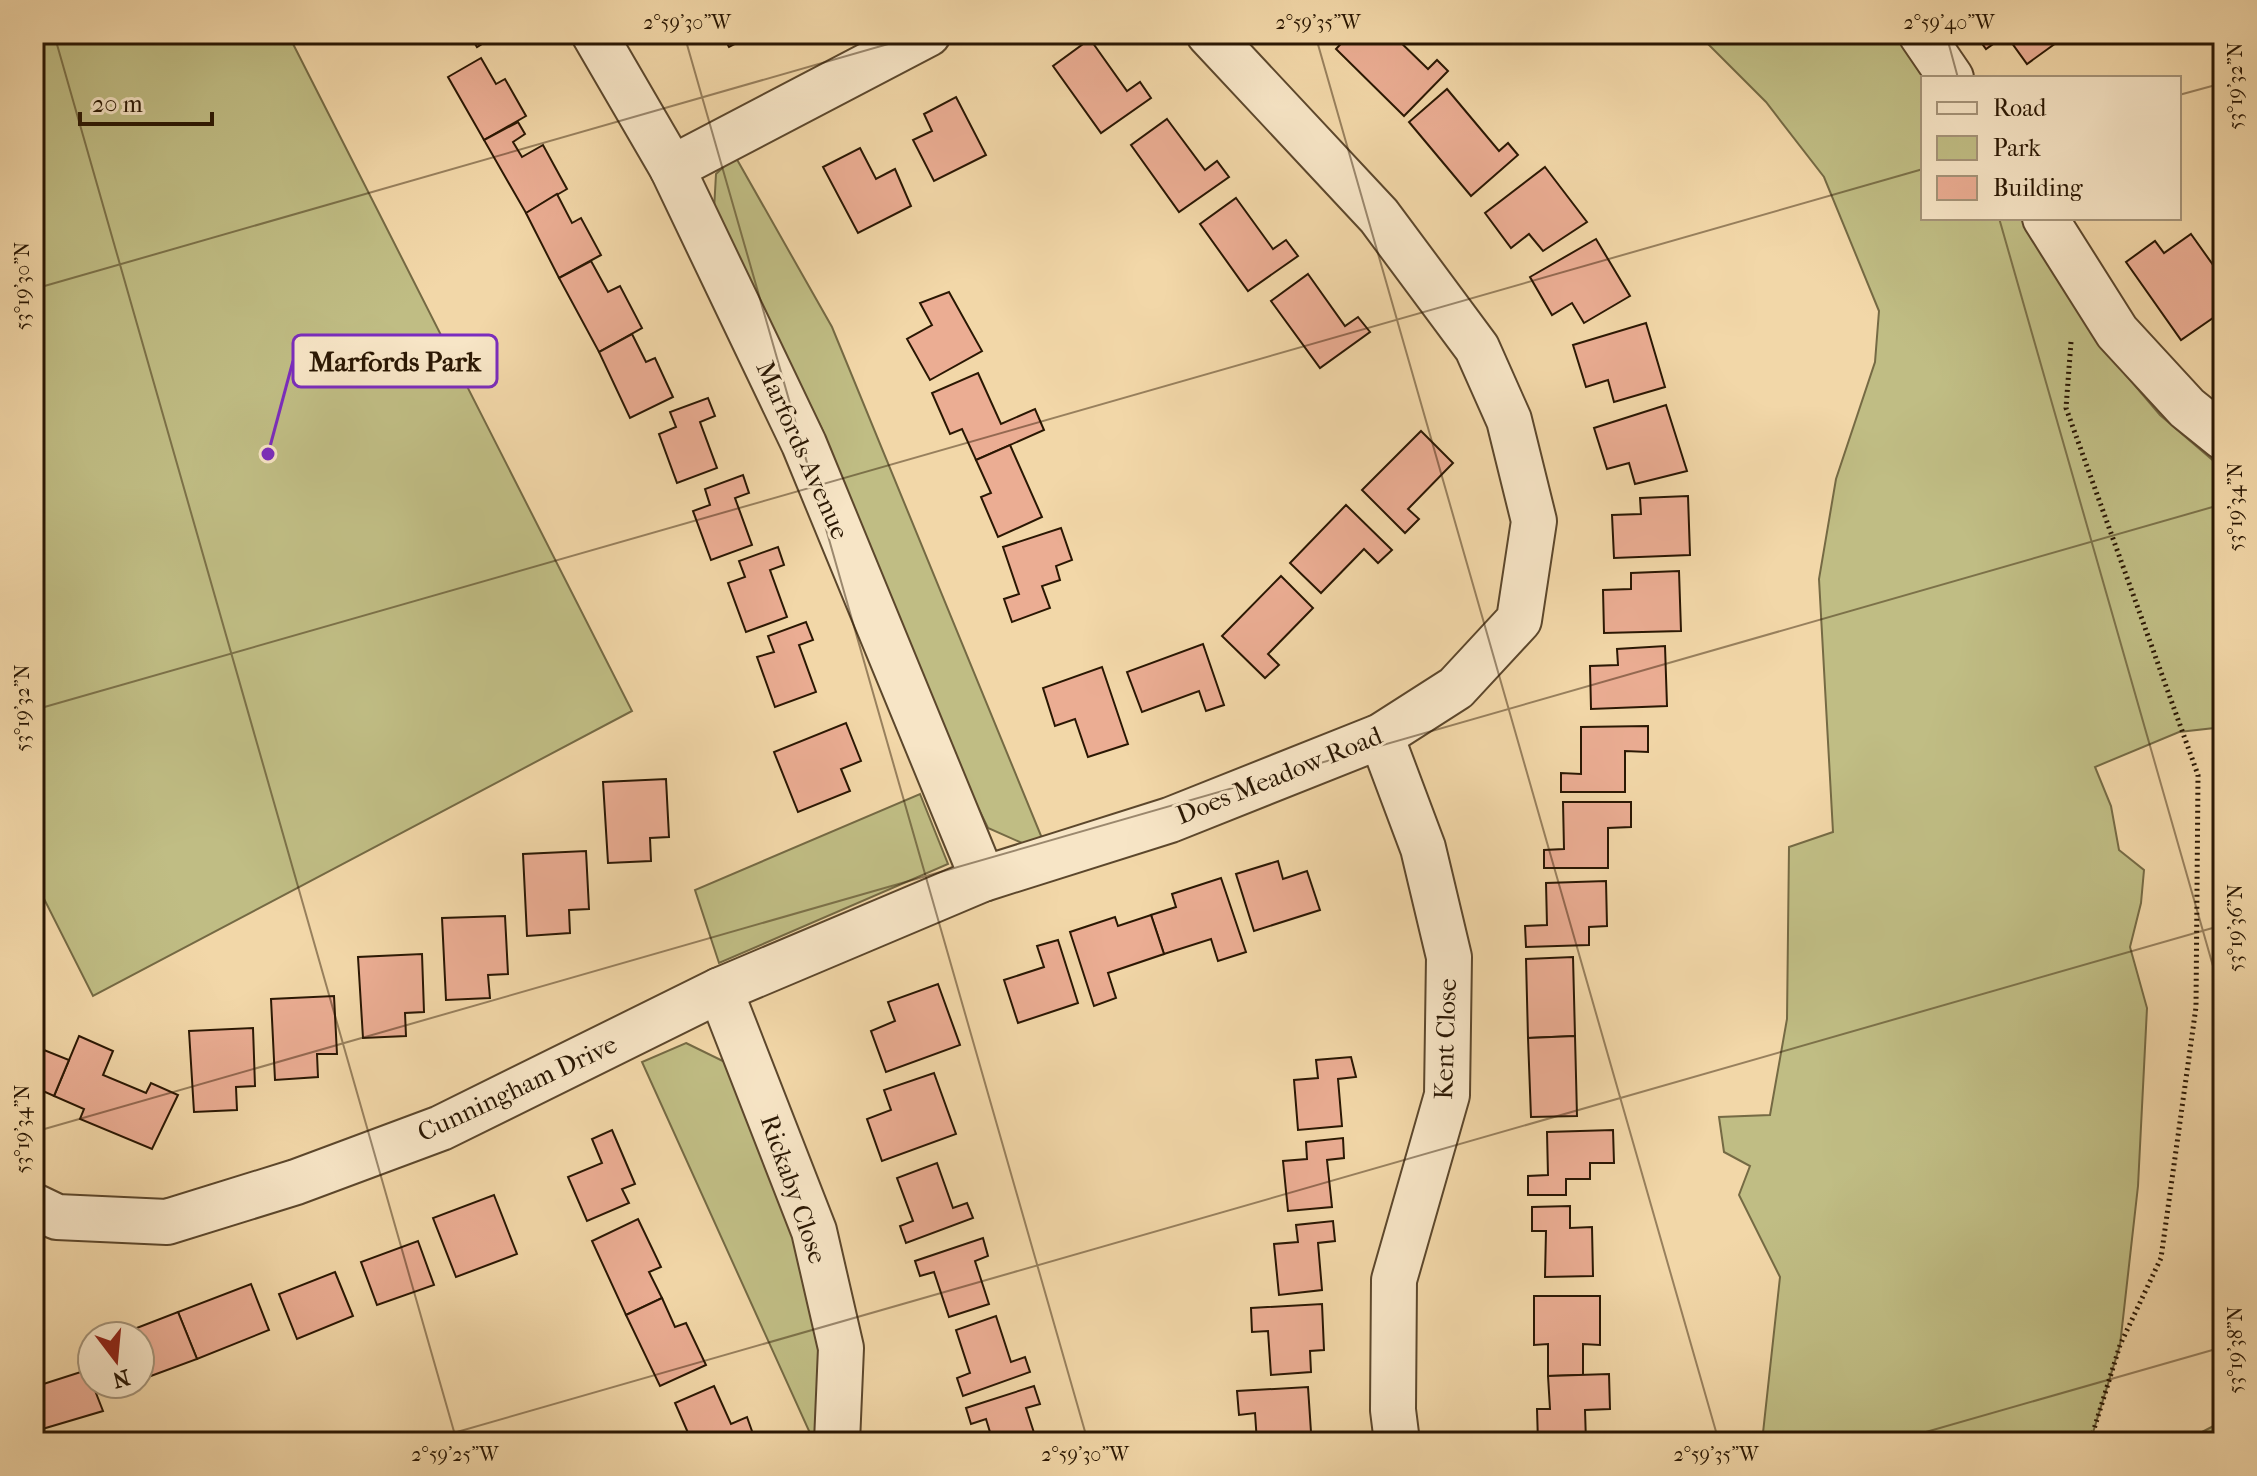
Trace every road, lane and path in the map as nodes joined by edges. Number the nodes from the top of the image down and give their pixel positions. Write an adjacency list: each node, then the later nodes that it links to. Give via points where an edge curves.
1 (594, 34): 6 (street, Marfords Avenue)
2 (928, 34): 6 (street)
3 (1209, 34): 10 (street, Does Meadow Road, via 1379,216 1477,348 1509,420 1534,521 1519,620 1456,688)
4 (1921, 34): 5 (street)
5 (1950, 76)
6 (672, 168): 11 (street, Marfords Avenue, via 804,444)
7 (2046, 220): 9 (street, via 2117,332 2187,408)
8 (2071, 338): 16 (path, via 2066,408 2198,775 2196,1007 2161,1258 2120,1345)
9 (2223, 437)
10 (1381, 736): 11 (street, Does Meadow Road, via 1170,820); 15 (street, Kent Close, via 1423,848 1449,957 1447,1095 1394,1280)
11 (983, 879): 12 (street, Cunningham Drive)
12 (720, 990): 13 (street, Cunningham Drive, via 441,1128 296,1182 167,1222 57,1217); 14 (street, Rickaby Close, via 814,1231 841,1348)
13 (34, 1206)
14 (837, 1442)
15 (1397, 1442)
16 (2090, 1442)

